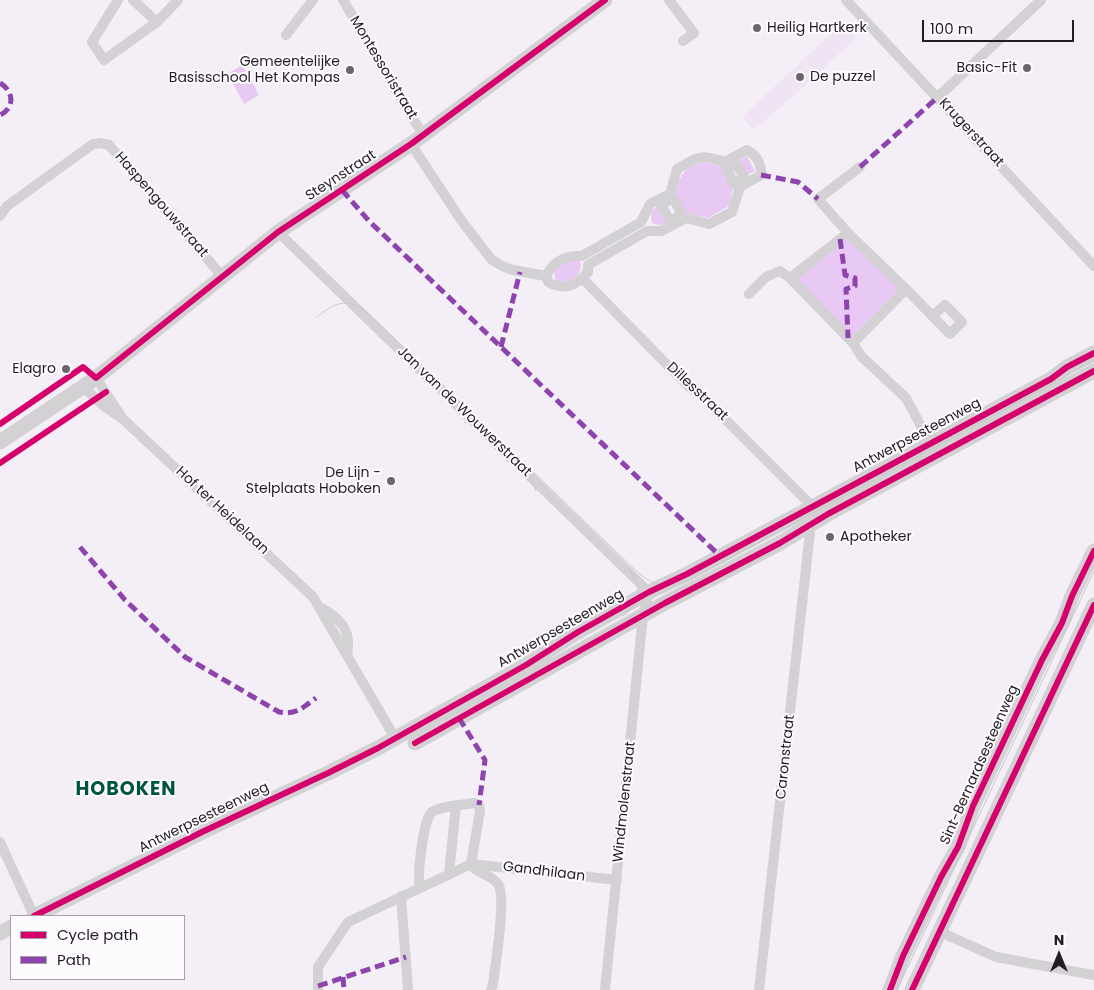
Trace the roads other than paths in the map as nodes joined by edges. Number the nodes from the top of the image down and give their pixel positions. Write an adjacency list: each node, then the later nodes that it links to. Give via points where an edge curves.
1 (118, 0): 10 (street, via 92,42 104,60)
2 (134, 0): 10 (street)
3 (178, 0): 10 (street)
4 (313, 0): 11 (street)
5 (343, 0): 14 (street, Montessoristraat)
6 (605, 0): 14 (street, Steynstraat)
7 (670, 0): 12 (street, via 694,33)
8 (846, 0): 13 (street, Krugerstraat)
9 (1041, 0): 13 (street)
10 (157, 22)
11 (286, 34)
12 (683, 41)
13 (938, 97): 24 (street, Krugerstraat)
14 (424, 135): 15 (street, Steynstraat)
15 (411, 144): 20 (street, Steynstraat); 26 (street, via 491,259 513,270)
16 (860, 167): 21 (street, via 818,199)
17 (0, 216): 25 (street, Haspengouwstraat, via 8,206 93,144 109,145)
18 (641, 222): 19 (street); 19 (street, via 650,204 671,196 677,169 700,156 725,162 747,150 752,152 762,168 761,175 740,187 732,212 709,224 686,218 661,231); 22 (street)
19 (647, 231): 23 (street)
20 (278, 232): 25 (street, Steynstraat); 43 (street, Jan van de Wouwerstraat)
21 (848, 233): 28 (street); 29 (street)
22 (582, 256): 23 (street); 26 (street, via 571,255 556,262)
23 (588, 265): 27 (street, via 588,272)
24 (1094, 266)
25 (222, 276): 35 (street, Steynstraat)
26 (546, 276): 27 (street, via 548,282 562,288 574,285)
27 (582, 278): 40 (street, Dillesstraat)
28 (790, 278): 30 (street, via 780,271 766,277); 32 (street)
29 (906, 289): 31 (street); 32 (street)
30 (749, 294)
31 (932, 316)
32 (852, 343): 39 (street, via 861,356 906,398)
33 (1094, 353): 39 (street, Antwerpsesteenweg)
34 (1094, 371): 41 (street, Antwerpsesteenweg)
35 (96, 378): 36 (street, Steynstraat); 37 (street, Hof ter Heidelaan)
36 (83, 387): 37 (street, Hof ter Heidelaan); 38 (street, Steynstraat)
37 (123, 419): 46 (street, Hof ter Heidelaan, via 345,628 350,642 347,655)
38 (0, 442)
39 (930, 443): 40 (street, Antwerpsesteenweg)
40 (812, 506): 43 (street, Antwerpsesteenweg)
41 (811, 523): 45 (street, Antwerpsesteenweg); 63 (street, Caronstraat)
42 (1094, 551): 64 (street, Sint-Bernardsesteenweg, via 973,806 958,847 903,956)
43 (649, 592): 45 (street, Windmolenstraat); 46 (street, Antwerpsesteenweg)
44 (1094, 605): 57 (street)
45 (643, 615): 47 (street, Antwerpsesteenweg); 52 (street, Windmolenstraat)
46 (395, 738): 56 (street, Antwerpsesteenweg)
47 (415, 742)
48 (456, 806): 50 (street, via 479,805); 51 (street); 53 (street, via 435,810 428,817 418,873)
49 (0, 842): 55 (street)
50 (470, 864): 51 (street); 52 (street, Gandhilaan); 61 (street, Gandhilaan, via 498,883 502,897)
51 (449, 874): 53 (street)
52 (617, 880): 62 (street, Windmolenstraat)
53 (420, 887): 54 (street)
54 (401, 896): 59 (street, via 348,922 318,967); 60 (street)
55 (34, 915)
56 (36, 915)
57 (940, 932): 58 (street, via 996,957); 65 (street)
58 (1094, 975)
59 (318, 990)
60 (408, 990)
61 (490, 990)
62 (605, 990)
63 (759, 990)
64 (890, 990)
65 (912, 990)

